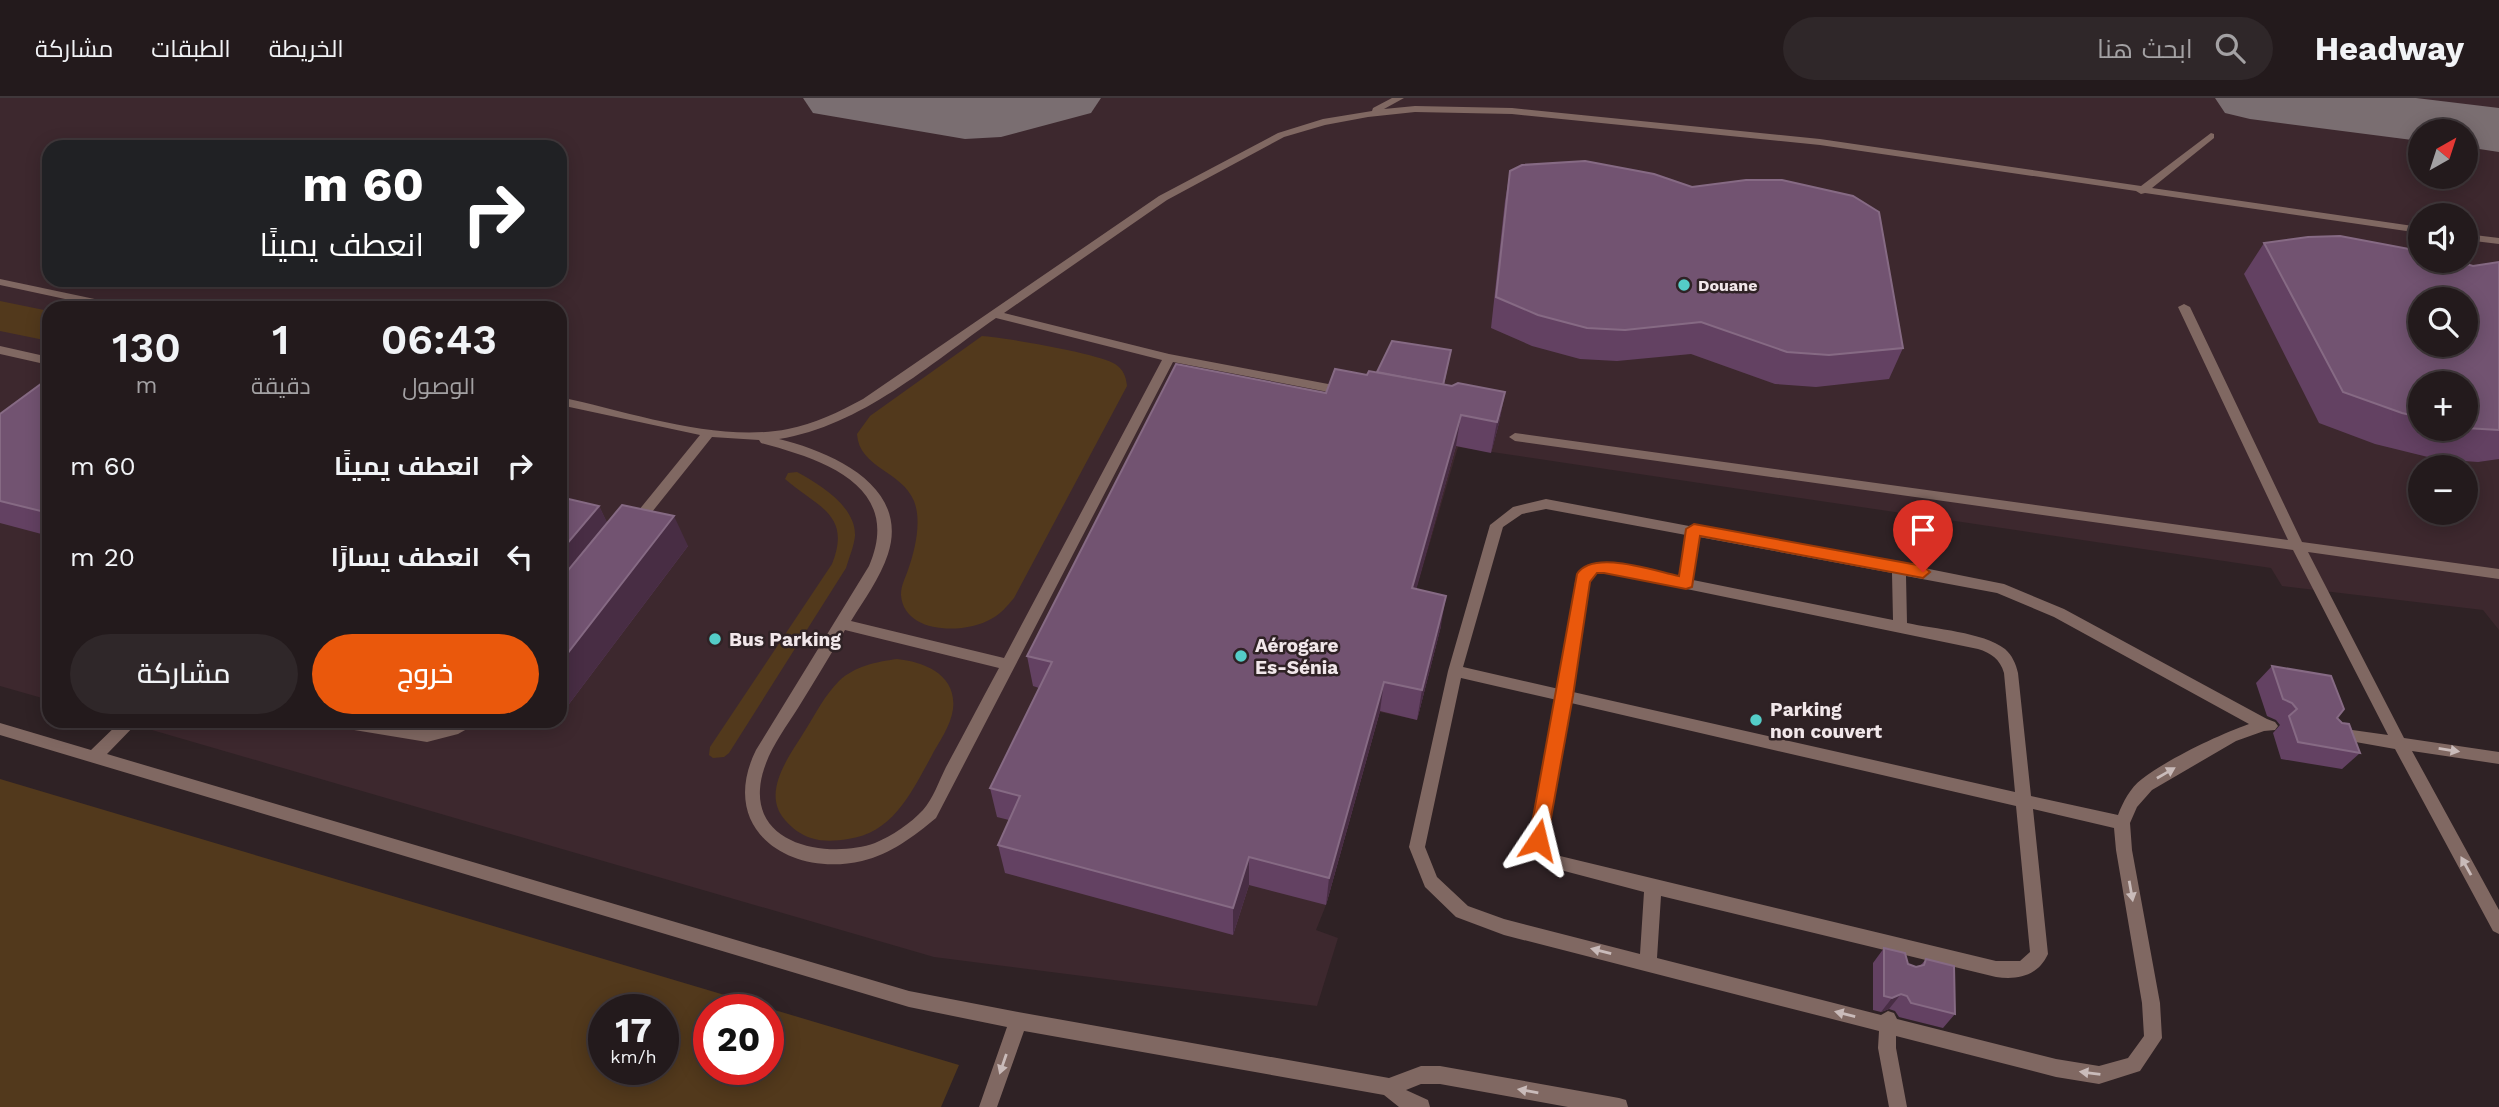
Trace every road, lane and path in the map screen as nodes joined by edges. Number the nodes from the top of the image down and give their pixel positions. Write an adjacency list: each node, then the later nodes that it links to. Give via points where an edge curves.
1 (1399, 98): 2 (lane)
2 (1368, 114): 4 (lane, via 1462,108 1732,133 1866,148); 11 (lane, via 1281,135 1244,153 1163,198)
3 (2211, 136): 4 (lane)
4 (2141, 191): 5 (lane)
5 (2408, 228)
6 (2478, 238): 7 (lane)
7 (2499, 241)
8 (0, 282): 9 (lane)
9 (90, 301)
10 (2184, 307): 22 (lane)
11 (994, 314): 13 (lane); 18 (lane, via 839,417 777,435)
12 (0, 350): 14 (lane)
13 (1169, 358): 15 (lane); 28 (lane)
14 (42, 359)
15 (1355, 393)
16 (567, 402): 17 (lane)
17 (709, 432): 18 (lane); 21 (lane)
18 (741, 436): 26 (lane, via 795,445 817,454 863,485 876,500 884,518 880,558)
19 (1515, 438): 22 (lane)
20 (1694, 529): 23 (lane); 25 (lane); 29 (lane, via 1546,504 1518,510 1497,524)
21 (630, 530)
22 (2297, 545): 24 (lane); 36 (lane)
23 (1899, 568): 27 (lane); 40 (lane, one-way to 23, via 2146,785 2231,737 2267,725 2030,599)
24 (2499, 574)
25 (1686, 583): 27 (lane); 30 (lane, via 1604,567 1585,574)
26 (841, 624): 28 (lane); 28 (lane, via 761,755 752,780 752,805 763,828 782,845 809,856 841,858 875,850 905,835 930,813)
27 (1900, 627): 39 (lane, via 1991,647 2002,654 2009,664)
28 (1009, 665)
29 (1455, 670): 30 (lane); 44 (lane, one-way to 29, via 1462,912 1431,882 1417,847)
30 (1565, 696): 39 (lane); 41 (lane, via 1538,840 1543,853 1555,863)
31 (124, 728): 37 (lane)
32 (378, 728): 33 (lane, via 427,736)
33 (457, 728)
34 (0, 729): 37 (lane)
35 (2330, 733): 36 (lane)
36 (2399, 742): 38 (lane, one-way to 38); 42 (lane, one-way to 36)
37 (95, 756): 47 (lane, via 909,999)
38 (2499, 758)
39 (2025, 801): 40 (lane); 43 (lane, via 2039,954 2031,967 2015,972)
40 (2122, 823): 46 (lane, one-way to 46, via 2153,1038 2134,1065 2099,1075 2056,1068)
41 (1653, 886): 43 (lane); 44 (lane)
42 (2499, 926)
43 (1907, 947): 45 (lane)
44 (1648, 963): 46 (lane, one-way to 44)
45 (1905, 971)
46 (1887, 1020): 52 (lane, via 1887,1048)
47 (1018, 1021): 48 (lane); 49 (lane, one-way to 49)
48 (1388, 1087): 50 (lane); 51 (lane, one-way to 48, via 1440,1075 1421,1075)
49 (988, 1107)
50 (1422, 1107)
51 (1619, 1107)
52 (1898, 1107)

